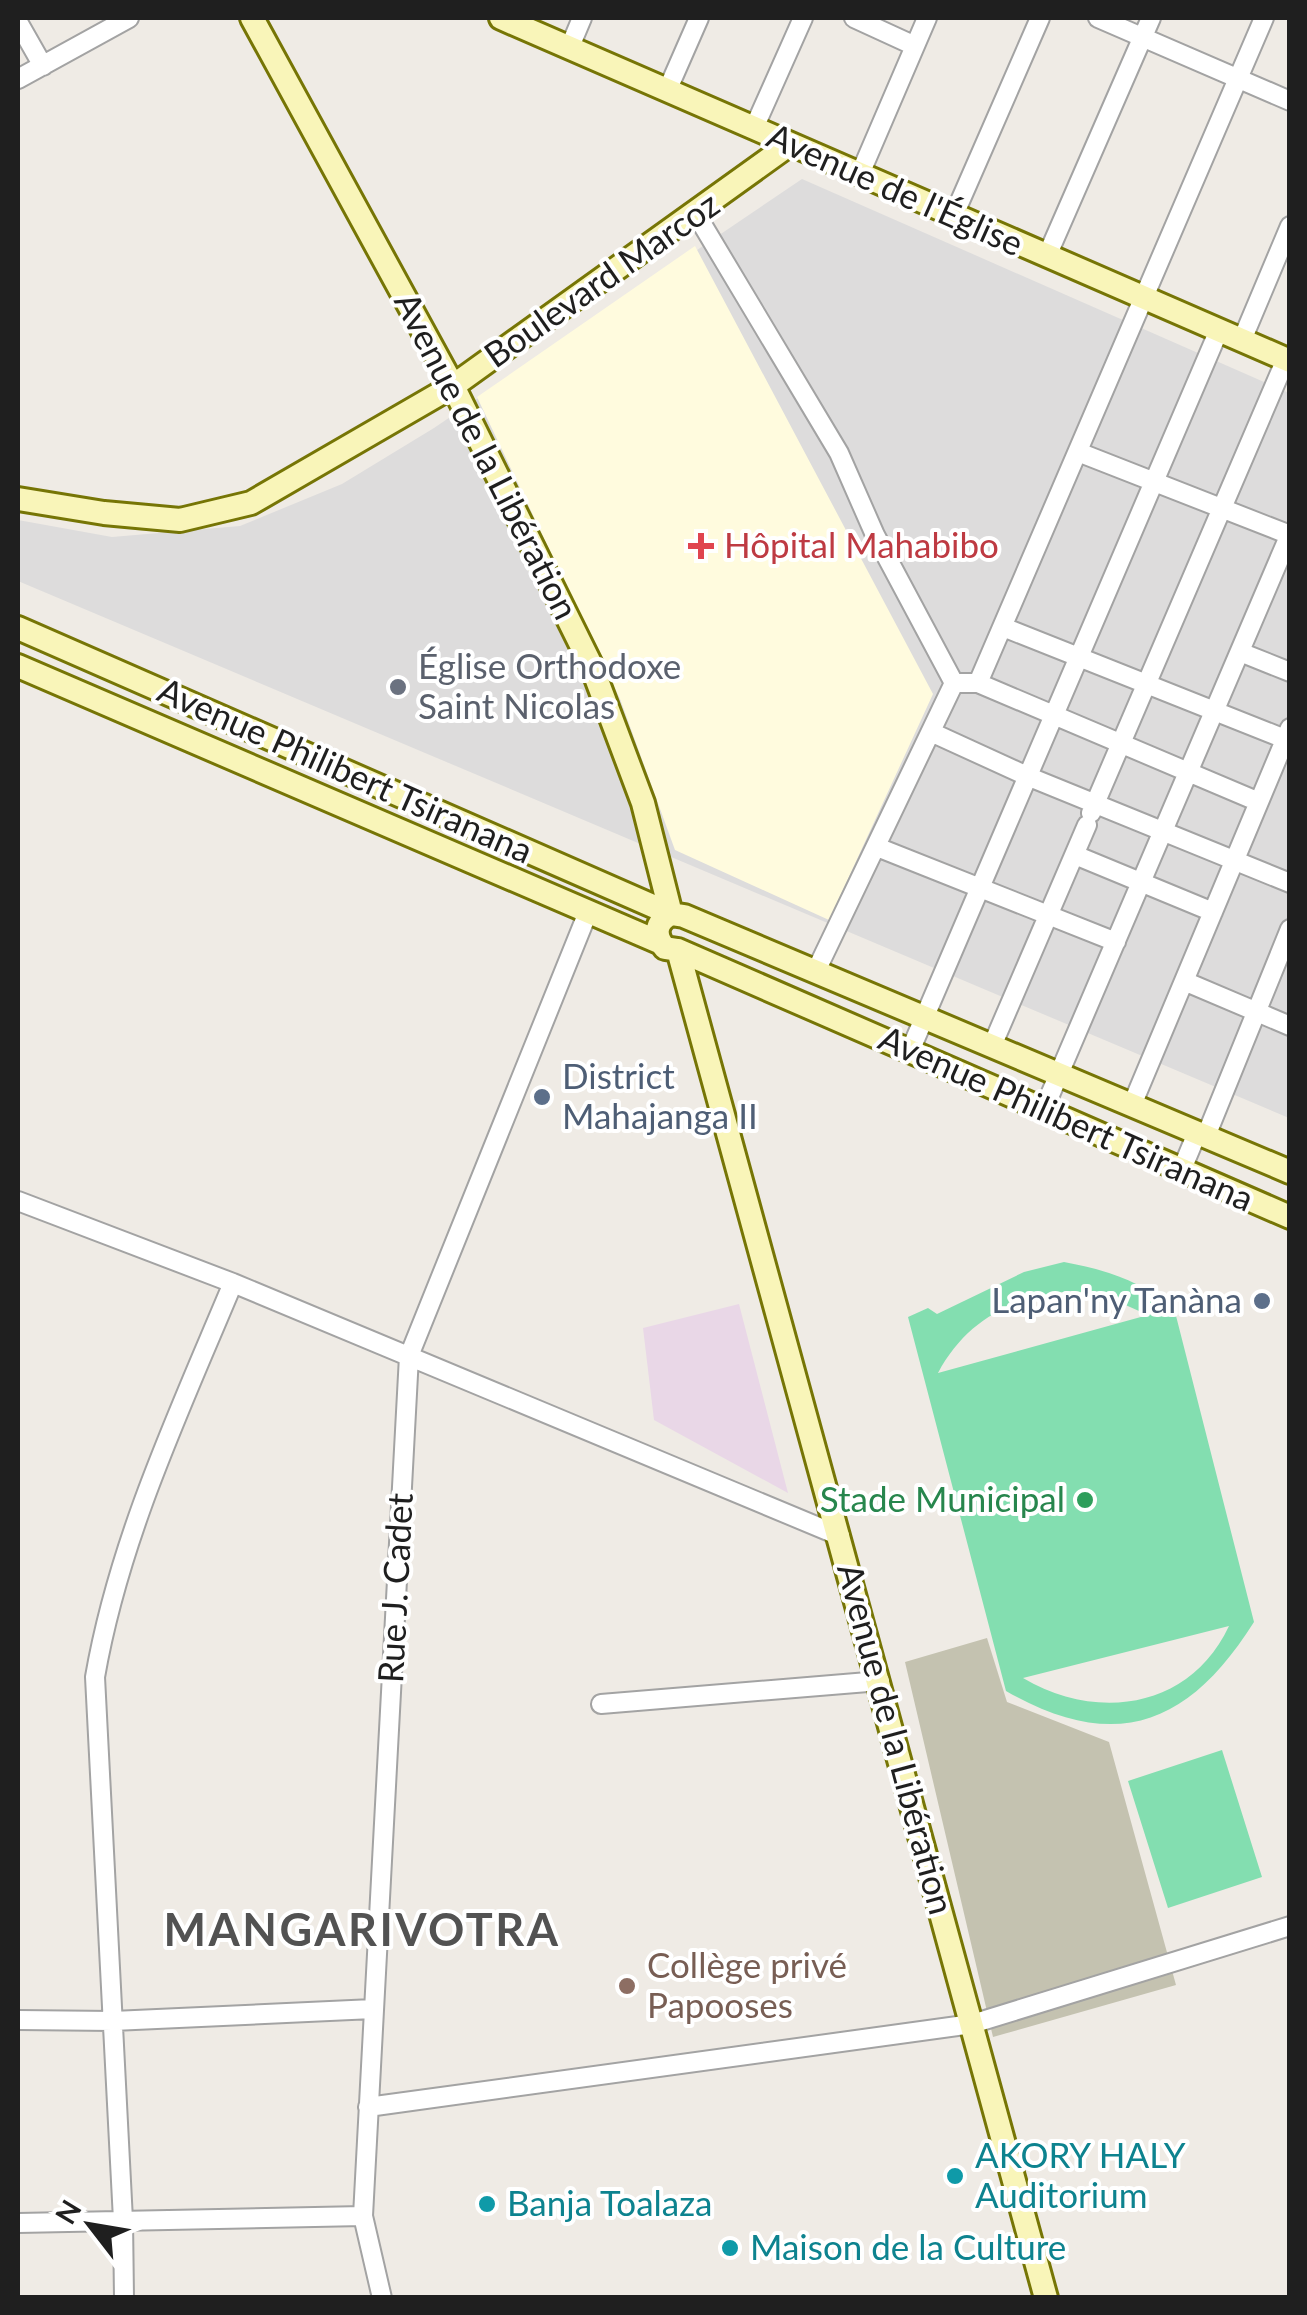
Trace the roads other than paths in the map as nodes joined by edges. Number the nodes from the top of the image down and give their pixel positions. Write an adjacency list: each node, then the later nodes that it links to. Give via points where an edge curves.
1 (129, 18): 17 (street)
2 (252, 18): 33 (main road, Avenue de la Libération)
3 (501, 18): 16 (main road, Avenue de l'Église)
4 (582, 18): 16 (street)
5 (698, 18): 20 (street)
6 (802, 18): 22 (street)
7 (854, 18): 15 (street)
8 (927, 18): 15 (street)
9 (1040, 18): 26 (street)
10 (1098, 18): 14 (street)
11 (1151, 18): 14 (street)
12 (1264, 18): 18 (street)
13 (18, 22): 17 (street)
14 (1143, 37): 18 (street); 28 (street)
15 (915, 46): 24 (street)
16 (569, 49): 20 (main road, Avenue de l'Église)
17 (42, 66): 19 (street)
18 (1237, 78): 21 (street); 29 (street)
19 (18, 79)
20 (668, 91): 22 (main road, Avenue de l'Église)
21 (1290, 102)
22 (754, 128): 23 (main road, Avenue de l'Église)
23 (790, 144): 24 (main road, Avenue de l'Église); 25 (main road, Boulevard Marcoz)
24 (860, 174): 26 (main road, Avenue de l'Église)
25 (696, 214): 33 (main road, Boulevard Marcoz); 47 (street, via 838,453)
26 (954, 215): 28 (main road, Avenue de l'Église)
27 (1290, 226): 31 (street)
28 (1047, 256): 29 (main road, Avenue de l'Église)
29 (1142, 296): 30 (main road, Avenue de l'Église); 34 (street)
30 (1219, 330): 31 (main road, Avenue de l'Église); 35 (street)
31 (1242, 340): 32 (main road, Avenue de l'Église)
32 (1288, 360): 37 (street)
33 (453, 386): 36 (main road, Boulevard Marcoz, via 251,503 180,520); 69 (main road, Avenue de la Libération, via 592,667)
34 (1078, 452): 35 (street); 39 (street)
35 (1154, 482): 37 (street); 42 (street)
36 (18, 499)
37 (1222, 508): 38 (street); 46 (street)
38 (1289, 535): 41 (street)
39 (1003, 627): 42 (street); 48 (street)
40 (18, 628): 43 (main road, Avenue Philibert Tsiranana)
41 (1240, 652): 45 (street); 50 (street)
42 (1079, 655): 46 (street); 51 (street)
43 (86, 658): 49 (main road); 69 (main road, Avenue Philibert Tsiranana)
44 (18, 666): 49 (main road, Avenue Philibert Tsiranana)
45 (1290, 672)
46 (1148, 682): 50 (street); 54 (street)
47 (954, 683): 48 (street); 52 (street)
48 (978, 684): 51 (street)
49 (72, 690): 66 (main road, Avenue Philibert Tsiranana)
50 (1215, 710): 53 (street); 55 (street)
51 (1053, 716): 54 (street); 56 (street)
52 (933, 733): 56 (street); 60 (street)
53 (1287, 734): 57 (street)
54 (1121, 744): 55 (street); 58 (street)
55 (1189, 771): 57 (street); 59 (street)
56 (1027, 776): 58 (street); 65 (street)
57 (1259, 802): 62 (street)
58 (1091, 814): 59 (street); 61 (street)
59 (1164, 830): 62 (street); 63 (street)
60 (877, 847): 65 (street); 73 (street)
61 (1075, 855): 63 (street); 68 (street)
62 (1234, 861): 64 (street); 67 (street)
63 (1142, 882): 67 (street); 71 (street)
64 (1290, 883)
65 (978, 890): 68 (street); 76 (street)
66 (588, 912): 72 (main road, Avenue Philibert Tsiranana); 89 (street, Rue J. Cadet)
67 (1213, 912): 74 (street)
68 (1048, 914): 71 (street); 78 (street)
69 (680, 918): 72 (main road, via 659,923 657,937); 73 (main road, Avenue Philibert Tsiranana)
70 (1290, 928): 75 (street)
71 (1116, 942): 80 (street)
72 (670, 947): 79 (main road, Avenue Philibert Tsiranana); 90 (main road, Avenue de la Libération)
73 (815, 973): 76 (main road, Avenue Philibert Tsiranana)
74 (1184, 981): 75 (street); 81 (street)
75 (1256, 1012): 77 (street); 83 (street)
76 (923, 1017): 78 (main road, Avenue Philibert Tsiranana); 79 (street)
77 (1290, 1026)
78 (992, 1046): 80 (main road, Avenue Philibert Tsiranana)
79 (910, 1051): 82 (main road, Avenue Philibert Tsiranana)
80 (1060, 1075): 81 (main road, Avenue Philibert Tsiranana); 82 (street)
81 (1132, 1105): 83 (main road, Avenue Philibert Tsiranana)
82 (1044, 1109): 84 (main road, Avenue Philibert Tsiranana)
83 (1202, 1134): 84 (street); 85 (main road, Avenue Philibert Tsiranana)
84 (1182, 1169): 87 (main road, Avenue Philibert Tsiranana)
85 (1290, 1172)
86 (18, 1202): 88 (street)
87 (1290, 1216)
88 (234, 1283): 89 (street); 96 (street, via 144,1498 105,1620 96,1678)
89 (409, 1356): 90 (street); 94 (street, Rue J. Cadet)
90 (840, 1536): 91 (main road, Avenue de la Libération)
91 (880, 1682): 92 (street); 97 (main road, Avenue de la Libération)
92 (601, 1704)
93 (1290, 1926): 97 (street)
94 (373, 2009): 96 (street); 98 (street, Rue J. Cadet)
95 (18, 2020): 96 (street)
96 (113, 2020): 100 (street)
97 (972, 2024): 98 (street); 104 (main road, Avenue de la Libération)
98 (368, 2107): 99 (street, Rue J. Cadet)
99 (364, 2216): 100 (street); 103 (street, Rue J. Cadet)
100 (124, 2220): 101 (street); 102 (street)
101 (18, 2223)
102 (124, 2298)
103 (382, 2298)
104 (1046, 2298)

